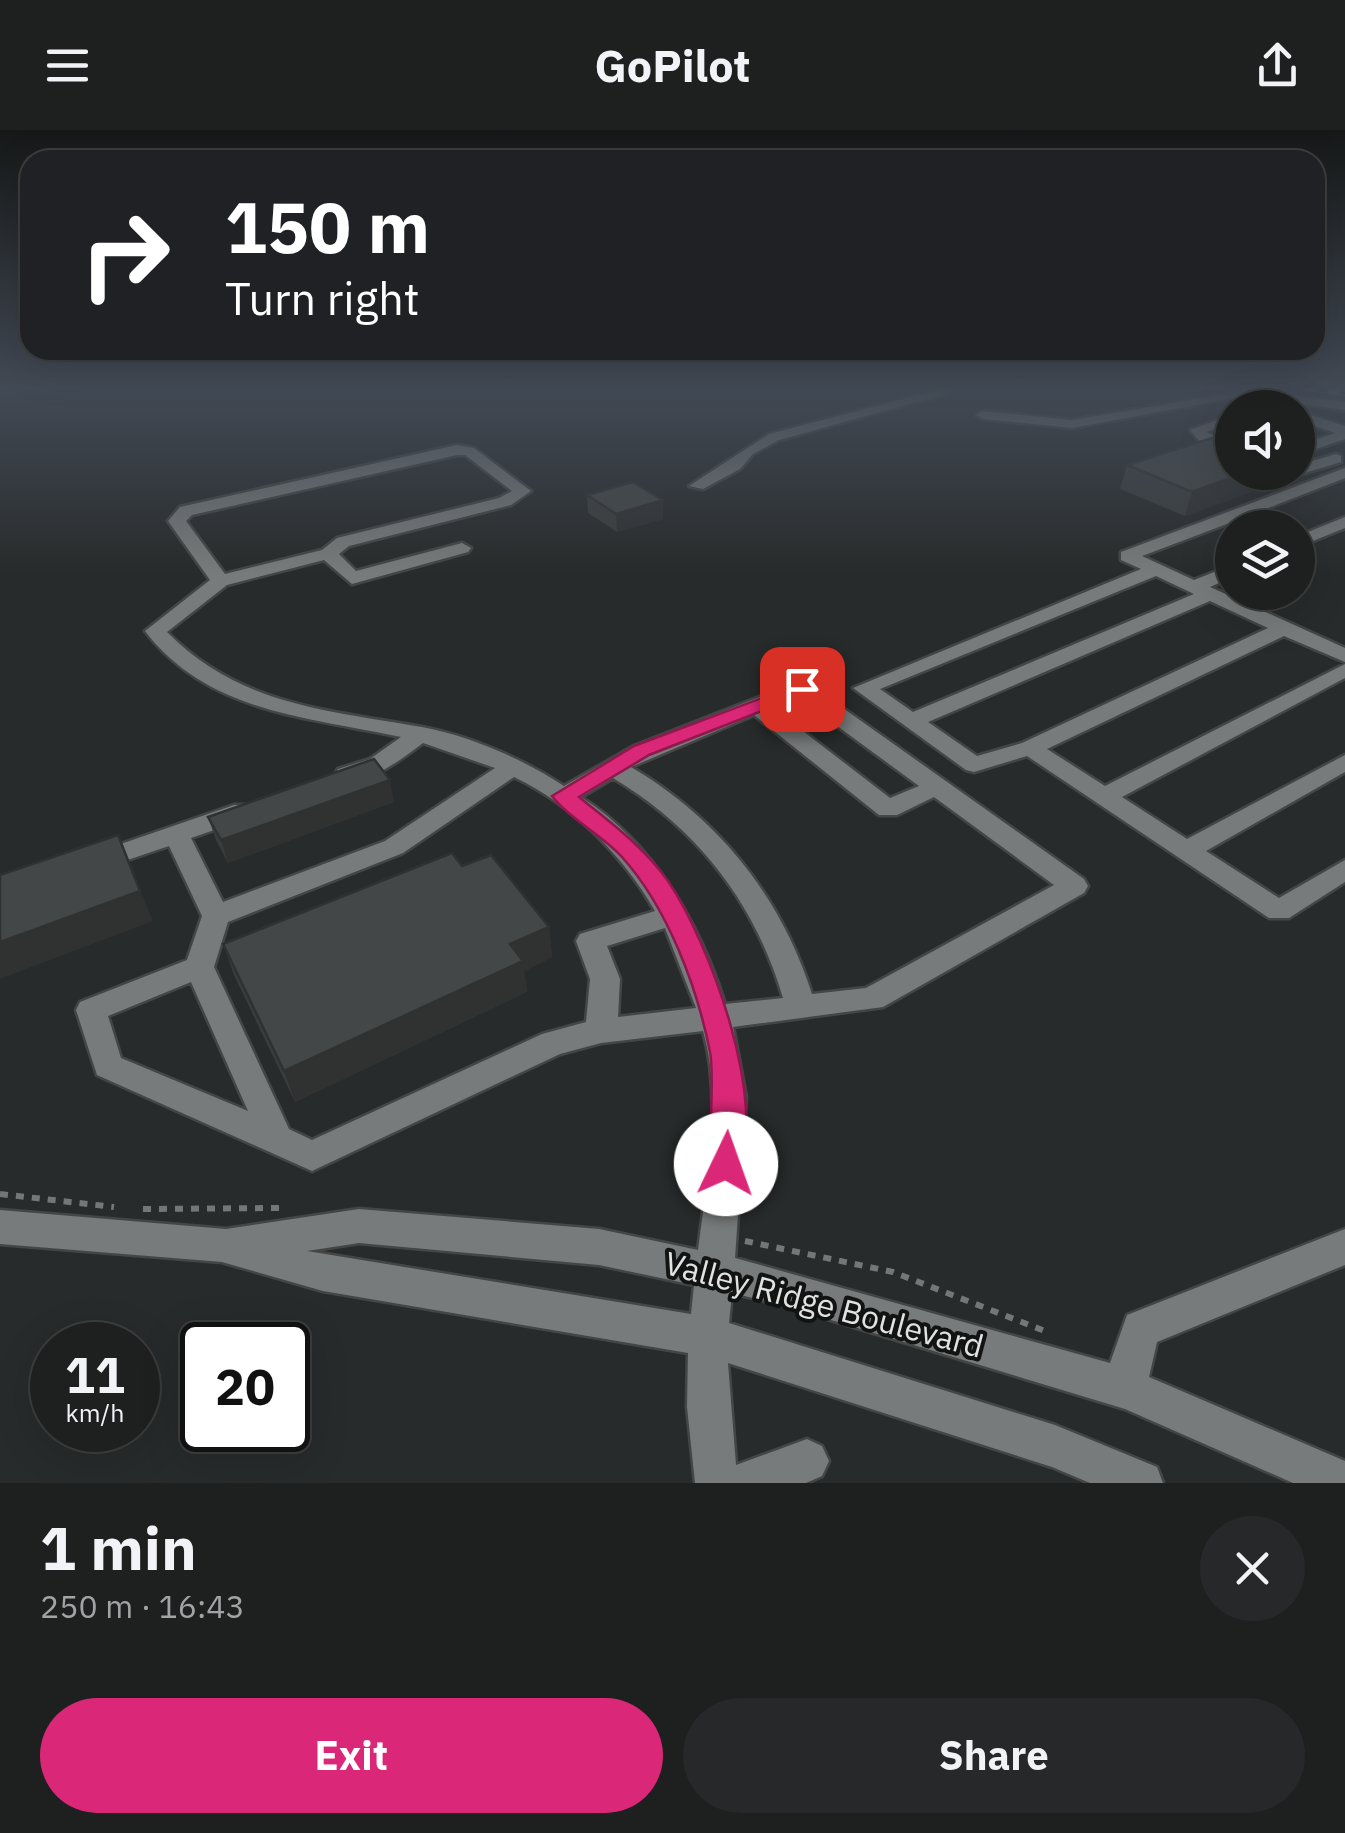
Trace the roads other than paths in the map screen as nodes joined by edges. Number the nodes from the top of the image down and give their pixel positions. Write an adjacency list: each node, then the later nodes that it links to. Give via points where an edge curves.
1 (751, 449): 5 (street, via 736,466)
2 (1345, 455): 3 (street)
3 (1315, 465)
4 (1345, 473): 6 (street)
5 (696, 486)
6 (1248, 510)
7 (1345, 522): 9 (street)
8 (1215, 523): 12 (street, via 1128,556)
9 (1315, 533)
10 (462, 548): 11 (street, via 352,578)
11 (328, 554): 13 (street); 13 (street, via 343,542 506,502 523,492 457,450 186,512 177,522)
12 (1156, 570): 15 (street); 20 (street, via 864,688)
13 (220, 581): 21 (street, via 155,632 178,659 234,693 281,710)
14 (1215, 581): 15 (street)
15 (1202, 590): 16 (street); 20 (street)
16 (1284, 628): 17 (street); 22 (street)
17 (1345, 656)
18 (1345, 670): 29 (street)
19 (757, 706): 25 (street, via 642,750); 27 (street, via 802,689); 27 (street, via 888,809)
20 (911, 721): 22 (street, via 974,765)
21 (422, 734): 24 (street); 26 (street, via 378,764)
22 (1030, 748): 29 (street)
23 (1345, 762): 32 (street)
24 (512, 767): 28 (street); 36 (street, via 394,847)
25 (614, 768): 28 (street); 38 (street, via 678,810 727,859 772,929)
26 (323, 783)
27 (936, 788): 38 (street, via 1074,886 872,999)
28 (564, 796): 35 (street, via 628,849)
29 (1105, 796): 32 (street)
30 (268, 802): 31 (street)
31 (176, 834): 34 (street); 36 (street)
32 (1188, 850): 33 (street, via 1279,911)
33 (1345, 869)
34 (70, 871)
35 (675, 914): 39 (street); 40 (street, via 590,941 605,979)
36 (216, 916): 37 (street)
37 (199, 967): 41 (street); 41 (street, via 91,1010 108,1066)
38 (801, 1007): 39 (street)
39 (715, 1016): 40 (street); 45 (street, via 730,1126)
40 (601, 1031): 41 (street, via 552,1043 312,1156)
41 (277, 1138)
42 (0, 1227): 43 (street, Valley Ridge Boulevard)
43 (222, 1245): 45 (street, Valley Ridge Boulevard, via 359,1226 599,1247); 46 (street, Valley Ridge Boulevard, via 323,1273)
44 (1345, 1246): 47 (street, via 1142,1329)
45 (716, 1272): 46 (street); 47 (street, Valley Ridge Boulevard)
46 (708, 1336): 49 (street, via 705,1427); 51 (street, Valley Ridge Boulevard, via 1055,1446)
47 (1128, 1389): 52 (street, Valley Ridge Boulevard)
48 (808, 1461): 50 (street)
49 (717, 1483)
50 (744, 1483)
51 (1142, 1483)
52 (1344, 1483)

